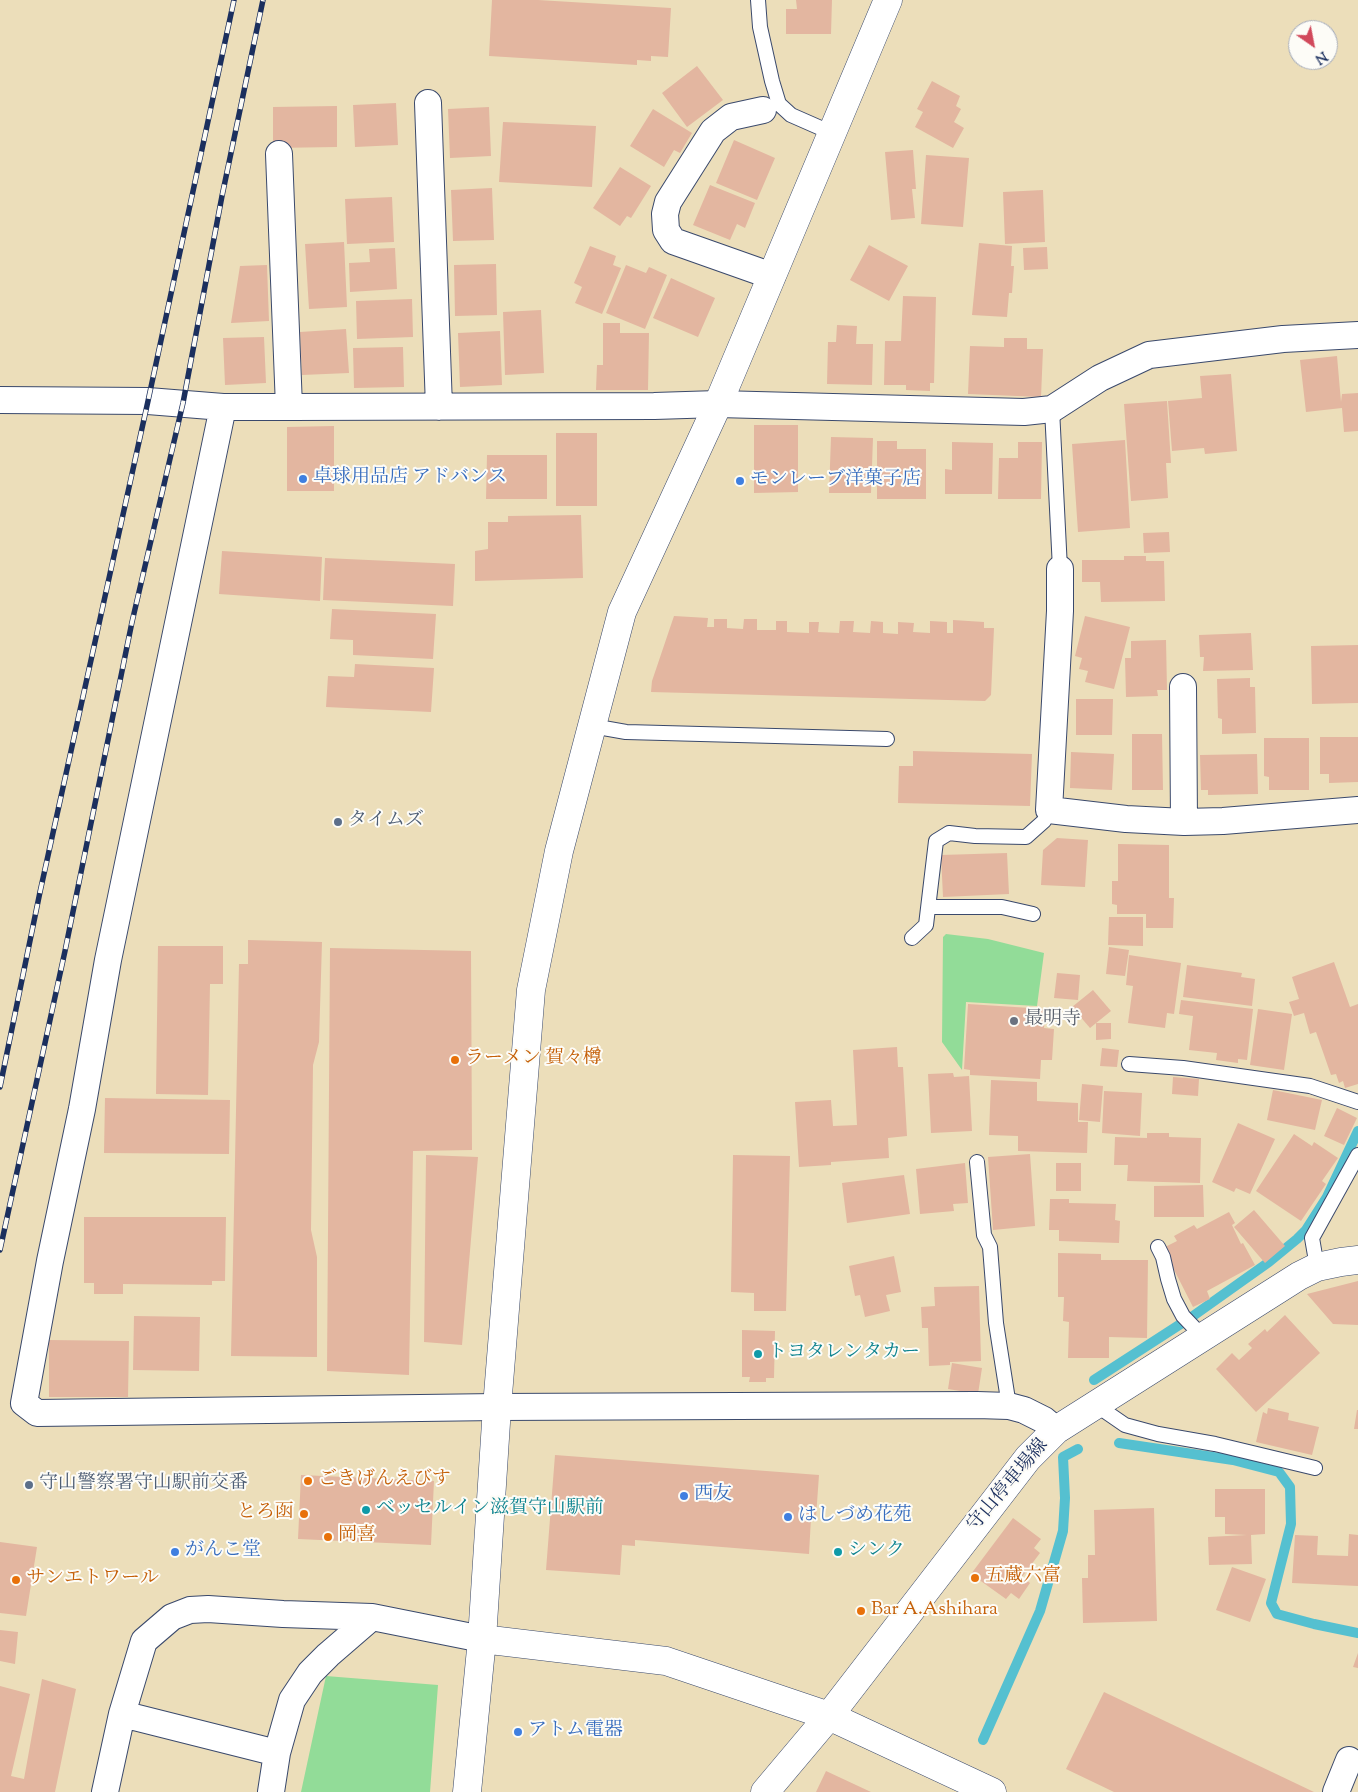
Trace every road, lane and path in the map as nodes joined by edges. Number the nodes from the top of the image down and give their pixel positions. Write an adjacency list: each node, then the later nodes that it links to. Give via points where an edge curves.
1 (758, 0): 5 (lane, via 760,27 779,104 791,115)
2 (888, 0): 5 (street)
3 (428, 103): 11 (street)
4 (763, 110): 7 (street, via 731,117 713,131 668,202 665,214 666,230 673,241)
5 (832, 133): 7 (street)
6 (279, 154): 13 (street)
7 (772, 276): 10 (street)
8 (1358, 335): 14 (street, via 1283,339 1149,356 1100,378)
9 (0, 400): 12 (street, via 148,401)
10 (718, 404): 11 (street); 14 (street, via 1024,412); 17 (street, via 622,612)
11 (439, 406): 13 (street)
12 (223, 407): 13 (street); 35 (street, via 108,960 24,1403 37,1412)
13 (289, 407)
14 (1052, 409): 15 (lane)
15 (1060, 569): 19 (street)
16 (1183, 687): 21 (street)
17 (592, 726): 18 (lane, via 626,732); 35 (street, via 559,850 532,990)
18 (887, 739)
19 (1049, 810): 21 (street); 22 (lane, via 1044,822 1026,837 949,833 936,841)
20 (1358, 810): 21 (street)
21 (1184, 822)
22 (929, 907): 23 (lane, via 1002,907); 24 (lane, via 926,925)
23 (1034, 914)
24 (912, 938)
25 (1129, 1064): 26 (lane, via 1183,1068 1310,1086)
26 (1358, 1102)
27 (1358, 1154): 31 (lane, via 1312,1238)
28 (977, 1162): 34 (lane, via 984,1235 990,1247 996,1323)
29 (1158, 1248): 32 (lane, via 1174,1298)
30 (1358, 1260): 31 (street, 守山停車場線)
31 (1317, 1267): 32 (street, 守山停車場線)
32 (1191, 1325): 33 (street, 守山停車場線)
33 (1096, 1405): 36 (street, 守山停車場線); 37 (lane, via 1125,1425)
34 (1009, 1406): 35 (street); 36 (street, via 1044,1420)
35 (497, 1407): 39 (street)
36 (1056, 1430): 41 (street, 守山停車場線, via 1028,1458)
37 (1315, 1468)
38 (372, 1617): 39 (street); 40 (street, via 190,1610 172,1617 144,1641); 42 (street, via 310,1673 292,1700)
39 (482, 1638): 41 (street, via 666,1662); 46 (street)
40 (122, 1714): 42 (street); 44 (street)
41 (829, 1716): 47 (street, 守山停車場線); 48 (street)
42 (277, 1753): 45 (street)
43 (1349, 1760): 49 (street)
44 (105, 1792)
45 (271, 1792)
46 (467, 1792)
47 (765, 1792)
48 (992, 1792)
49 (1336, 1792)

